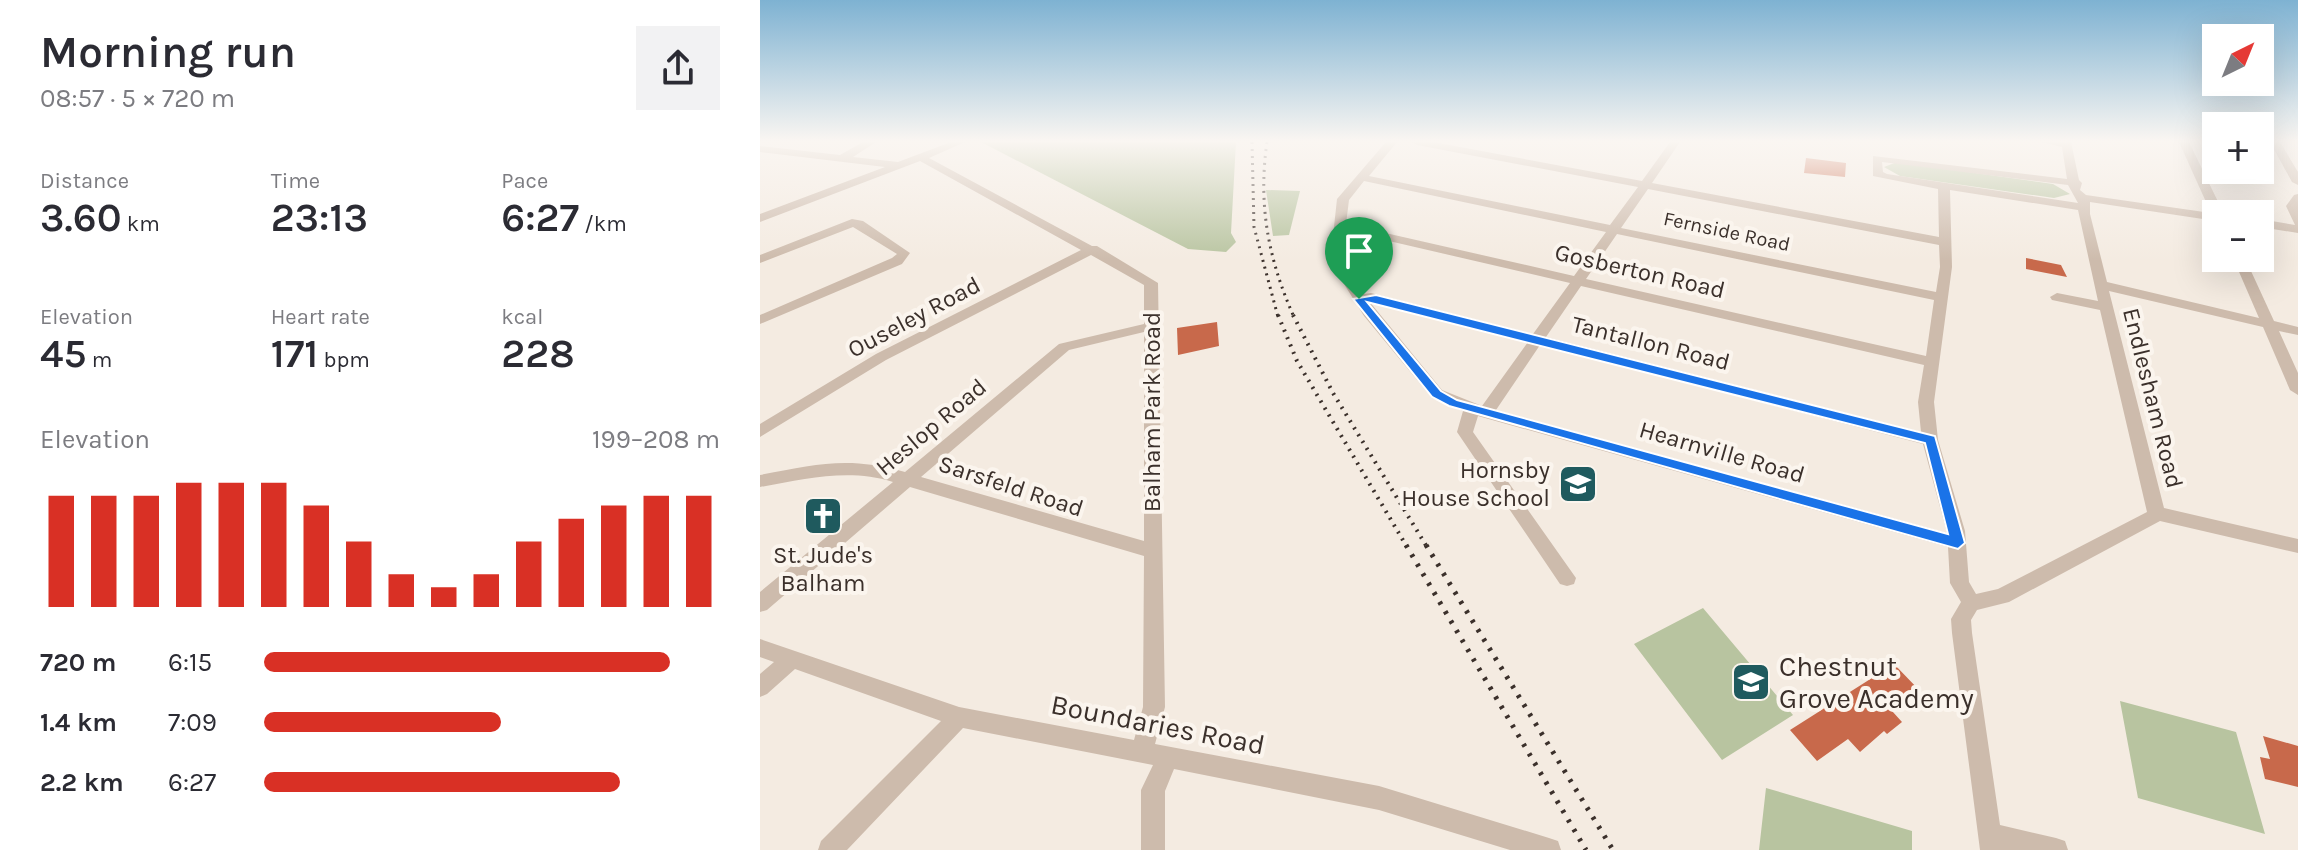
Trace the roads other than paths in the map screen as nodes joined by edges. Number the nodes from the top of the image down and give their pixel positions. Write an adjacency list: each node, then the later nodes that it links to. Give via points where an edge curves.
1 (856, 182): 16 (street)
2 (966, 182): 23 (street, Balham Park Road)
3 (1356, 182): 19 (street, via 1344,196)
4 (1383, 182): 20 (street, Fernside Road)
5 (1633, 182): 10 (street)
6 (1914, 182): 11 (street)
7 (2004, 182): 12 (street)
8 (2077, 182): 12 (street, Endlesham Road)
9 (2202, 182): 14 (street)
10 (1646, 184): 20 (street); 22 (street)
11 (1944, 186): 12 (street); 22 (street)
12 (2081, 196): 15 (street); 27 (street, Endlesham Road)
13 (2298, 197): 17 (street, via 2292,206)
14 (2210, 200)
15 (2202, 214)
16 (760, 218)
17 (2298, 222)
18 (2274, 225): 21 (street)
19 (1339, 226): 26 (street, Gosberton Road); 30 (street, Hearnville Road, via 1341,260)
20 (1615, 228): 26 (street); 29 (street, Fernside Road)
21 (2298, 229)
22 (1944, 242): 29 (street)
23 (1093, 249): 34 (street, Balham Park Road, via 1151,283); 40 (street, Ouseley Road, via 881,357)
24 (760, 259): 32 (street, via 854,223 904,253 897,261)
25 (2245, 272): 33 (street)
26 (1578, 279): 36 (street); 37 (street, Gosberton Road)
27 (2101, 285): 31 (street, Endlesham Road); 33 (street)
28 (2057, 297): 31 (street)
29 (1943, 298): 37 (street)
30 (1359, 299): 36 (street, Tantallon Road, via 1371,297); 39 (street, Hearnville Road, via 1437,394)
31 (2107, 307): 44 (street, Endlesham Road)
32 (760, 320)
33 (2270, 325): 35 (street); 38 (street)
34 (1153, 326): 42 (street, Heslop Road, via 1064,347); 47 (street, Balham Park Road)
35 (2298, 331)
36 (1536, 339): 39 (street); 41 (street, Tantallon Road)
37 (1932, 362): 41 (street, via 1926,402)
38 (2298, 390)
39 (1479, 411): 45 (street, Hearnville Road); 48 (street, via 1465,432)
40 (760, 431)
41 (1930, 440): 45 (street)
42 (907, 478): 43 (street, Sarsfeld Road, via 847,468); 47 (street, Sarsfeld Road); 50 (street, Heslop Road)
43 (760, 481)
44 (2156, 513): 46 (street); 49 (street, Endlesham Road, via 2002,596)
45 (1958, 543): 49 (street, via 1960,583)
46 (2298, 546)
47 (1152, 551): 55 (street, Balham Park Road, via 1154,707)
48 (1567, 578)
49 (1971, 603): 57 (street, via 1961,619 1962,633)
50 (760, 604)
51 (760, 648): 52 (street, Boundaries Road)
52 (790, 661): 53 (street); 54 (street, Boundaries Road)
53 (760, 687)
54 (959, 717): 55 (street, Boundaries Road); 58 (street)
55 (1141, 753): 56 (street, Boundaries Road)
56 (1168, 757): 59 (street, via 1153,790); 60 (street, Boundaries Road, via 1379,798)
57 (1991, 843): 61 (street)
58 (830, 850)
59 (1153, 850)
60 (1549, 850)
61 (2056, 850)

